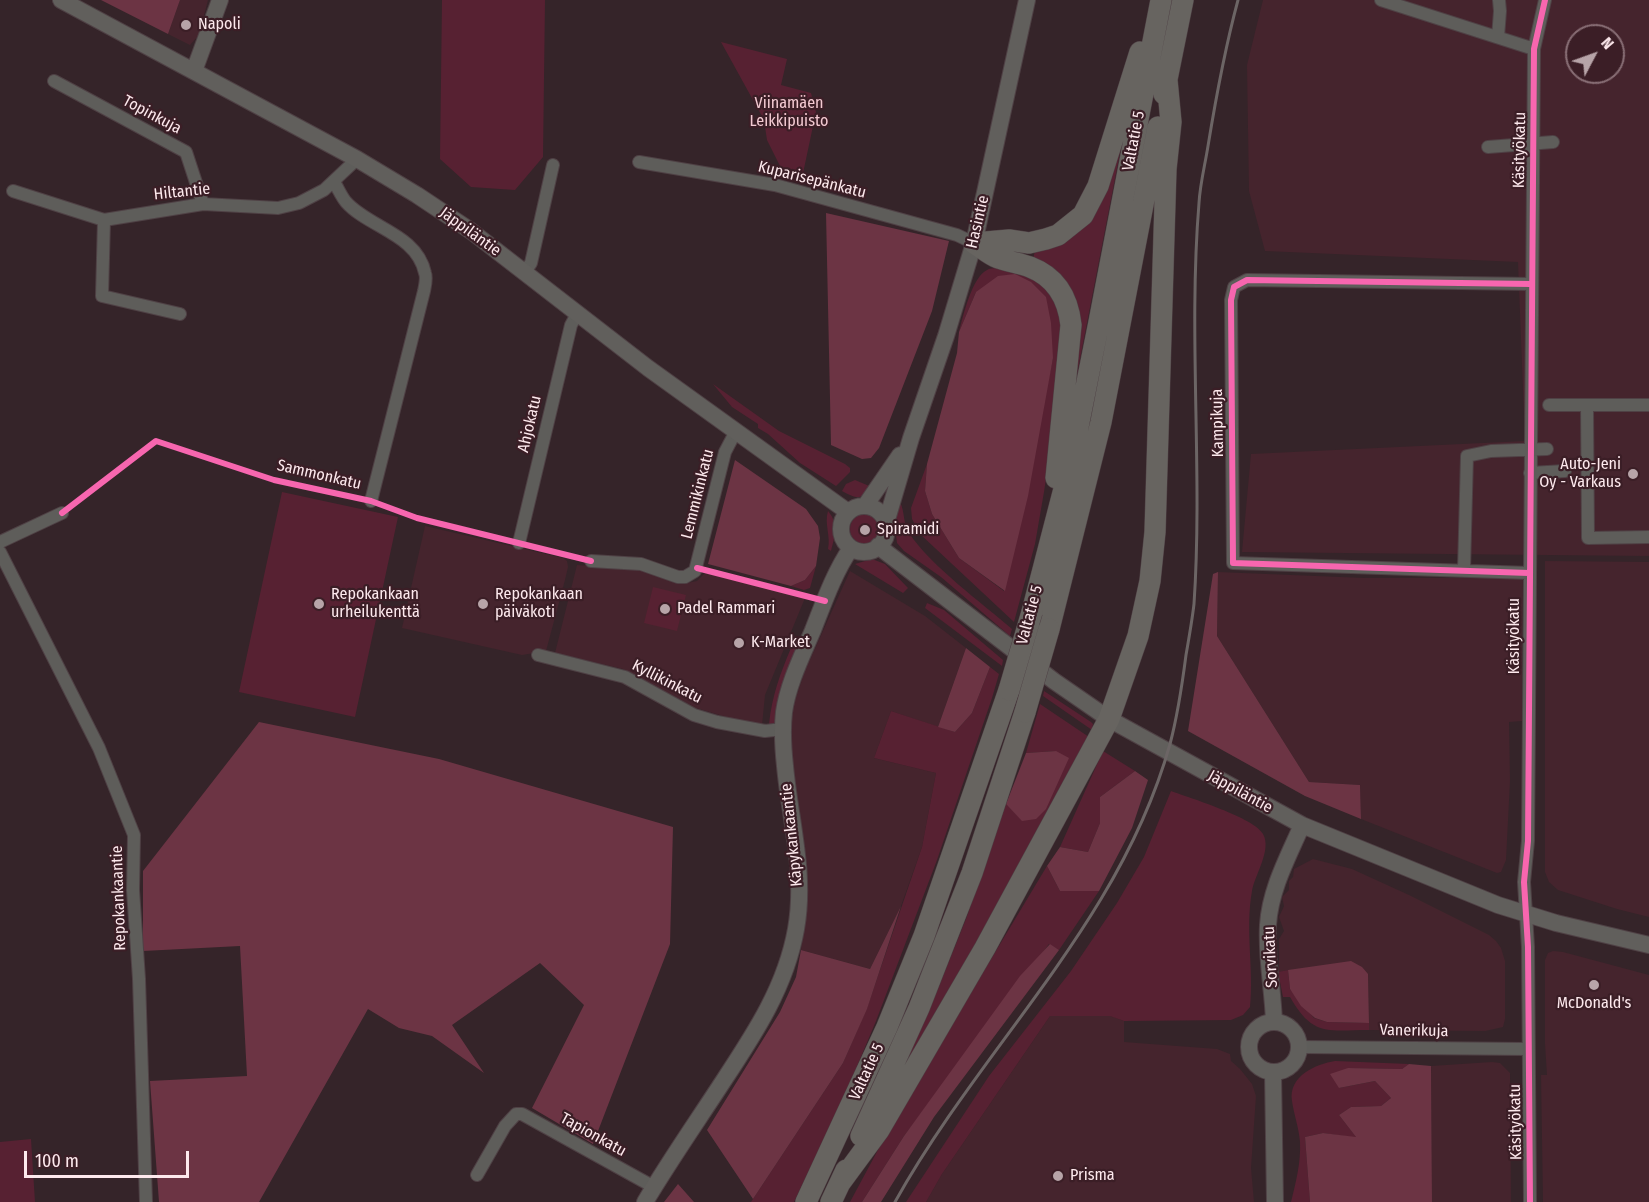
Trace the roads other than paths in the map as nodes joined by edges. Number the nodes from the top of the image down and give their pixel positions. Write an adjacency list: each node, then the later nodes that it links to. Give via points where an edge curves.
1 (61, 0): 11 (main road, Jäppiläntie)
2 (220, 0): 11 (main road)
3 (1027, 0): 24 (main road, Hasintie)
4 (1160, 0): 24 (highway, via 1122,104 1098,186 1083,215 1058,235 1046,239 1029,243); 43 (highway, Valtatie 5, via 1071,462)
5 (1183, 0): 12 (highway, Valtatie 5)
6 (1381, 0): 9 (street)
7 (1499, 0): 9 (street)
8 (1545, 0): 10 (street, Käsityökatu)
9 (1498, 37): 10 (street)
10 (1534, 50): 15 (street, Käsityökatu)
11 (194, 71): 17 (main road, Jäppiläntie)
12 (1167, 80): 54 (highway, via 1171,122 1166,169 1155,532 1138,636); 64 (highway, Valtatie 5, bridge, via 1101,422 1025,712 972,873 919,1008)
13 (54, 81): 22 (street, Topinkuja, via 186,153)
14 (1553, 142): 15 (street)
15 (1533, 144): 16 (street); 26 (street, Käsityökatu)
16 (1488, 147)
17 (357, 159): 20 (street, Hiltantie); 25 (main road, Jäppiläntie, via 471,231)
18 (639, 162): 24 (street, Kuparisepänkatu, via 775,185)
19 (553, 165): 25 (street, via 531,262)
20 (334, 182): 22 (street, Hiltantie, via 299,203 278,208); 38 (street, via 346,202 419,256 426,274)
21 (13, 191): 23 (street, Hiltantie)
22 (203, 204): 23 (street, Hiltantie)
23 (104, 220): 27 (street, via 102,296)
24 (974, 243): 33 (main road, Hasintie); 43 (highway, via 996,257 1043,274 1062,292 1070,312)
25 (524, 273): 28 (main road, Jäppiläntie)
26 (1531, 284): 35 (street, Käsityökatu); 51 (street, Kampikuja, via 1246,280 1234,286 1233,562)
27 (180, 314)
28 (577, 314): 32 (main road, Jäppiläntie); 46 (street, Ahjokatu, via 570,325)
29 (1549, 405): 31 (street)
30 (1649, 405): 31 (street)
31 (1587, 406): 44 (street, via 1588,538)
32 (736, 431): 40 (main road, Jäppiläntie); 50 (street, Lemmikinkatu, via 725,452 698,568 691,575 678,577 641,564)
33 (911, 438): 39 (main road, Hasintie); 42 (main road, Hasintie)
34 (1547, 448): 35 (street)
35 (1530, 451): 37 (street, Käsityökatu); 51 (street, via 1467,456)
36 (1565, 471): 37 (street)
37 (1530, 473): 52 (street, Käsityökatu)
38 (371, 501)
39 (865, 506): 40 (main road); 42 (main road, via 878,512)
40 (848, 512): 48 (main road, via 841,532)
41 (62, 513): 45 (street)
42 (885, 523): 47 (main road, via 885,536)
43 (1052, 533): 68 (highway, Valtatie 5, bridge, via 1009,690 924,936 887,1027)
44 (1649, 537)
45 (0, 542)
46 (519, 543)
47 (878, 546): 48 (main road, via 866,551); 54 (main road, Jäppiläntie)
48 (851, 548): 55 (main road, Käpykankaantie, via 841,562 788,694)
49 (0, 552): 66 (street, Repokankaantie, via 99,748 134,835)
50 (591, 561)
51 (1464, 570): 52 (street, Kampikuja)
52 (1529, 573): 57 (street, Käsityökatu)
53 (538, 655): 55 (street, Kyllikinkatu, via 625,677 693,715 765,730)
54 (1109, 719): 56 (main road, Jäppiläntie); 64 (highway, via 985,948 879,1130)
55 (783, 729): 65 (main road, Käpykankaantie, via 800,875 796,928 786,968 754,1035)
56 (1302, 825): 57 (main road, Jäppiläntie); 59 (main road, Sorvikatu, via 1276,890 1268,924)
57 (1525, 914): 58 (main road, Jäppiläntie); 61 (street, Käsityökatu)
58 (1649, 945)
59 (1274, 1022): 60 (main road, via 1294,1032); 62 (main road, via 1259,1026 1248,1047 1258,1067)
60 (1299, 1047): 61 (street, Vanerikuja); 62 (main road, via 1288,1068)
61 (1528, 1049): 71 (street, Käsityökatu)
62 (1274, 1072): 70 (main road)
63 (477, 1175): 65 (street, Tapionkatu, via 505,1126 516,1114 522,1114)
64 (840, 1183): 69 (highway, Valtatie 5)
65 (654, 1187): 67 (main road, Käpykankaantie)
66 (146, 1202)
67 (645, 1202)
68 (806, 1202)
69 (831, 1202)
70 (1275, 1202)
71 (1530, 1202)

